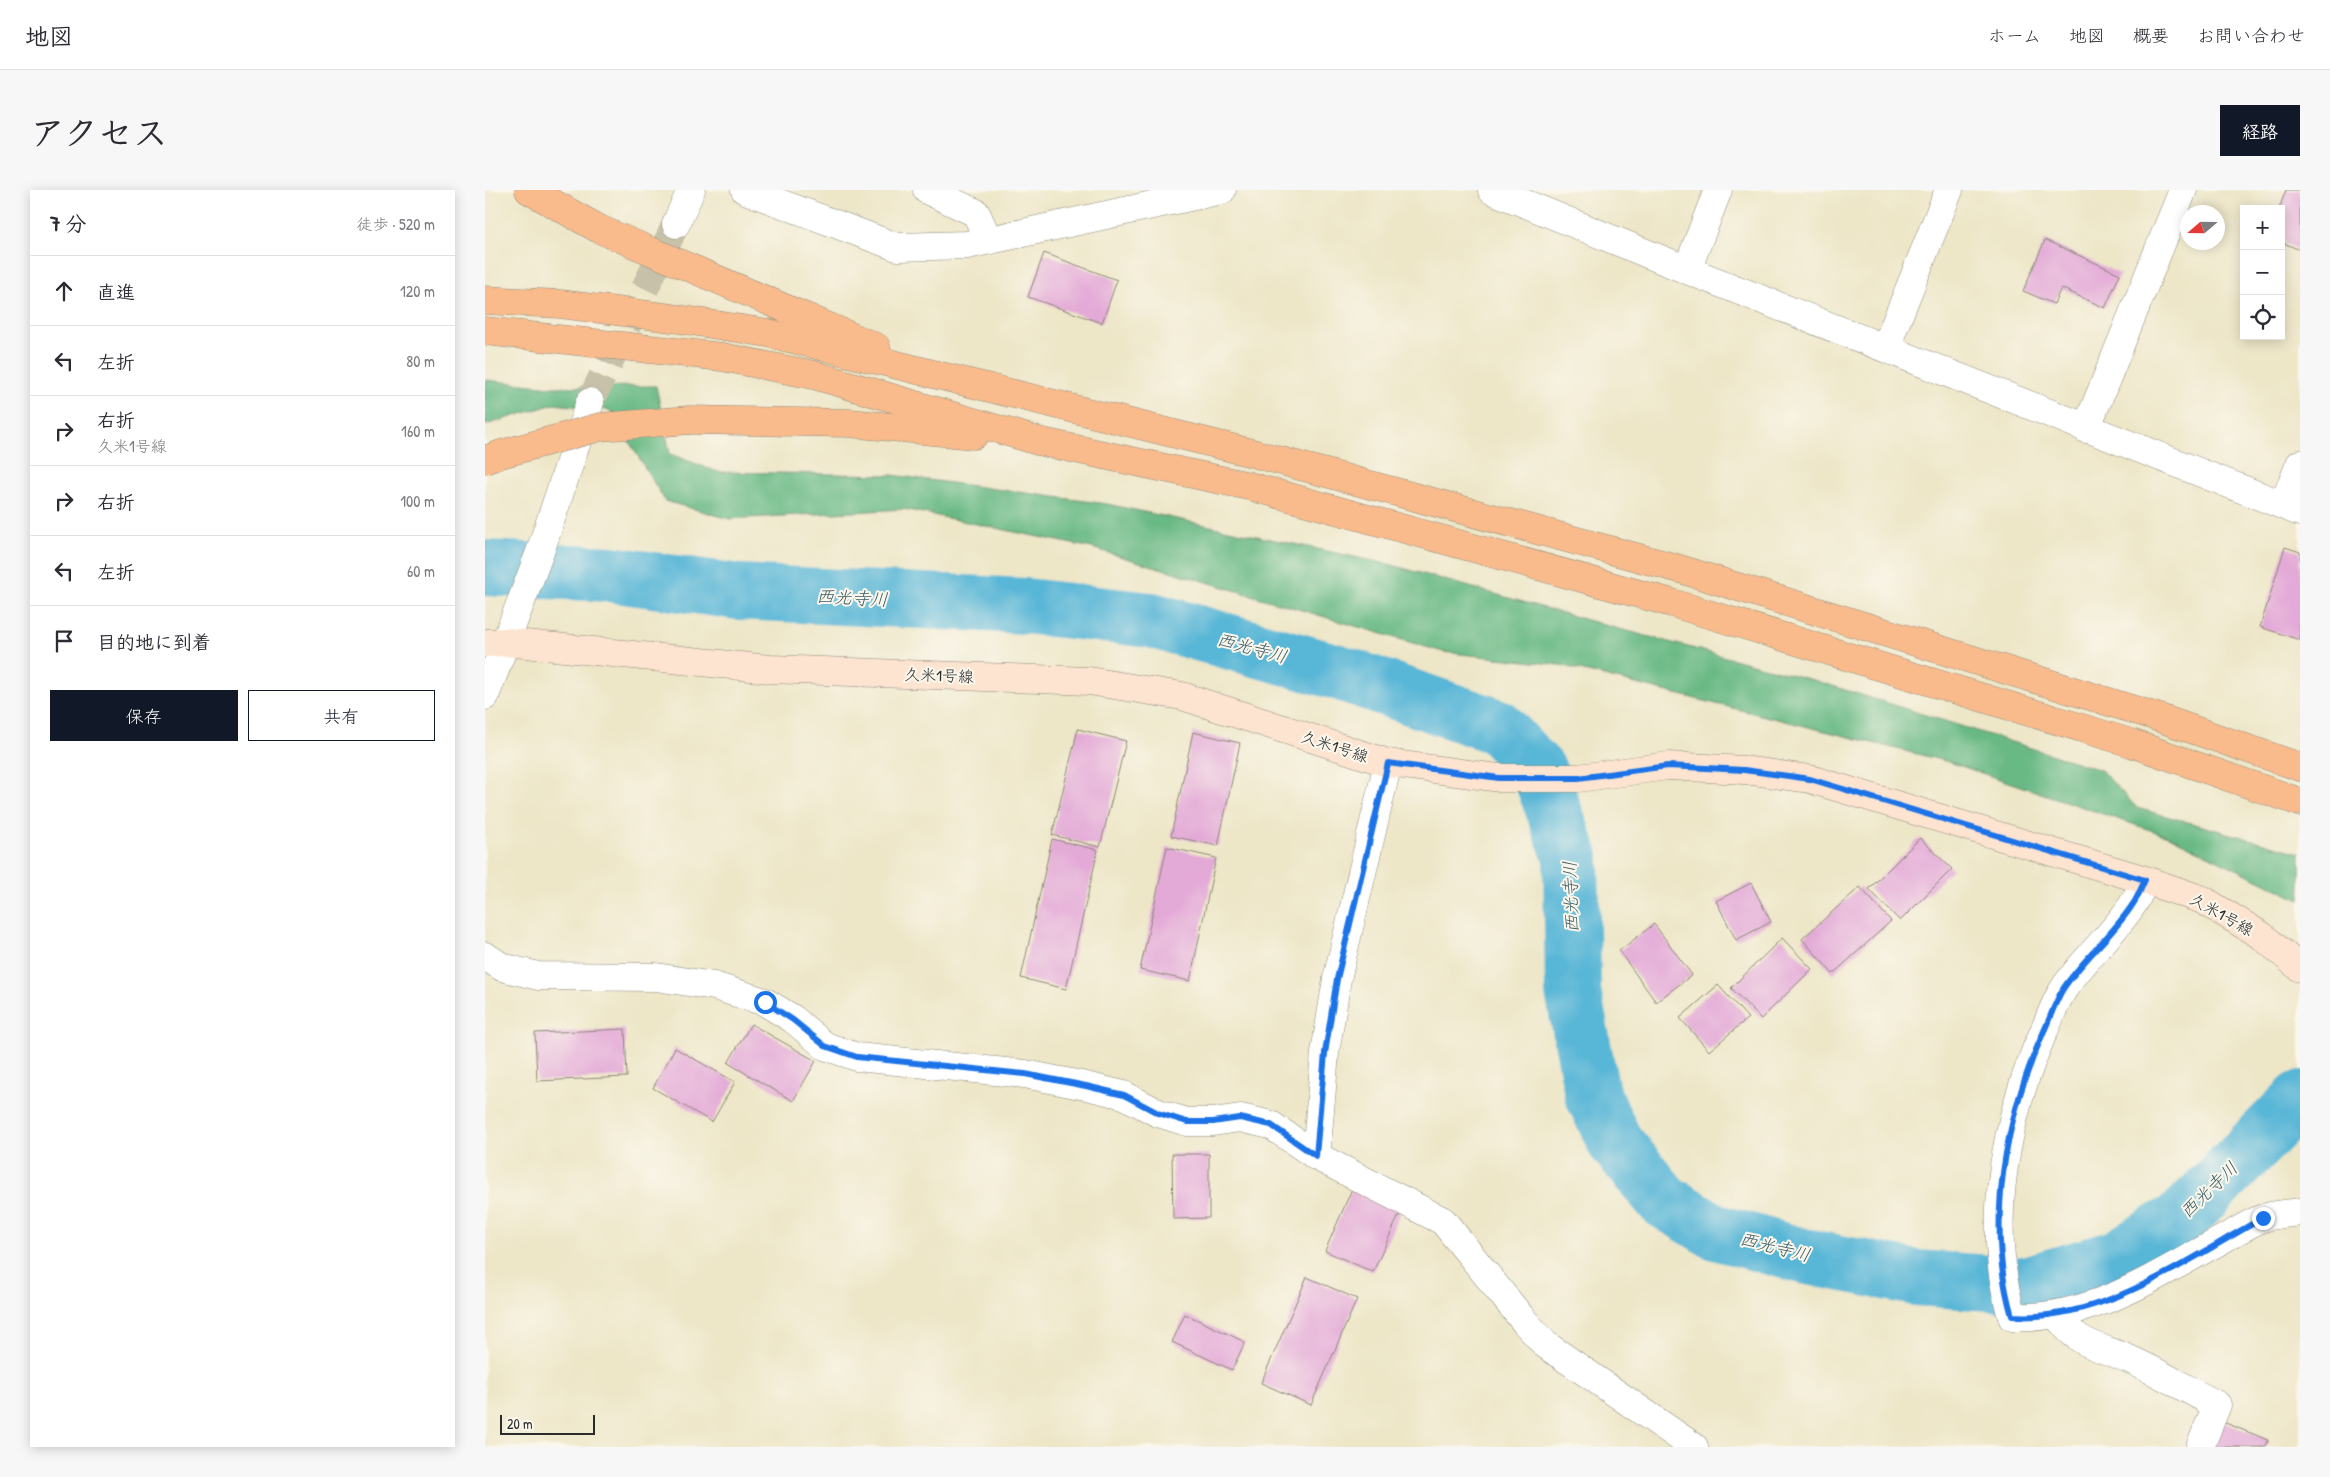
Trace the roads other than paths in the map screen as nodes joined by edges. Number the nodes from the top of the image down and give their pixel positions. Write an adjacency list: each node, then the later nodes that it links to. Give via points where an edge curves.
1 (529, 190): 16 (highway, via 599,229)
2 (691, 190): 10 (street)
3 (745, 190): 11 (street, via 897,247 967,244)
4 (927, 190): 11 (street, via 976,213)
5 (1222, 190): 11 (street)
6 (1492, 190): 12 (street)
7 (1719, 190): 12 (street)
8 (1949, 190): 15 (street)
9 (2183, 190): 18 (street)
10 (676, 224)
11 (988, 239)
12 (1687, 270): 15 (street)
13 (485, 300): 16 (highway, via 559,304 768,333)
14 (485, 332): 19 (highway, via 722,357 814,375)
15 (1886, 347): 18 (street)
16 (953, 380): 26 (highway, via 1256,454 1680,569 2151,714)
17 (590, 402): 23 (street, via 520,607)
18 (2086, 429): 22 (street)
19 (1038, 441): 20 (highway, bridge, via 849,423 690,420 600,427); 27 (highway, via 1249,486 1672,603 2131,742)
20 (485, 460)
21 (2300, 464): 22 (street)
22 (2291, 508)
23 (496, 642): 24 (street); 25 (street, 久米1号線, via 770,669 1089,681 1182,696)
24 (485, 696)
25 (1388, 763): 28 (street, 久米1号線, via 1499,778 1578,778 1668,766 1744,770 1810,779); 31 (street, via 1337,979 1325,1053)
26 (2300, 767)
27 (2300, 802)
28 (2145, 880): 30 (street, 久米1号線, via 2203,900 2262,936); 33 (street, via 2133,904 2063,990 2027,1070 2003,1168 2002,1264 2012,1316 2036,1318)
29 (485, 956): 31 (street, via 502,967 538,976 656,977 714,986 765,1002 825,1046 857,1057 1025,1074 1086,1086 1124,1095 1158,1113 1187,1122 1240,1118 1271,1125)
30 (2300, 968)
31 (1316, 1156): 34 (street, via 1443,1221 1523,1321 1546,1344)
32 (2300, 1212): 33 (street, via 2263,1218 2138,1286)
33 (2057, 1315): 35 (street, via 2066,1329 2086,1344 2130,1360 2217,1405)
34 (1694, 1447)
35 (2200, 1447)

